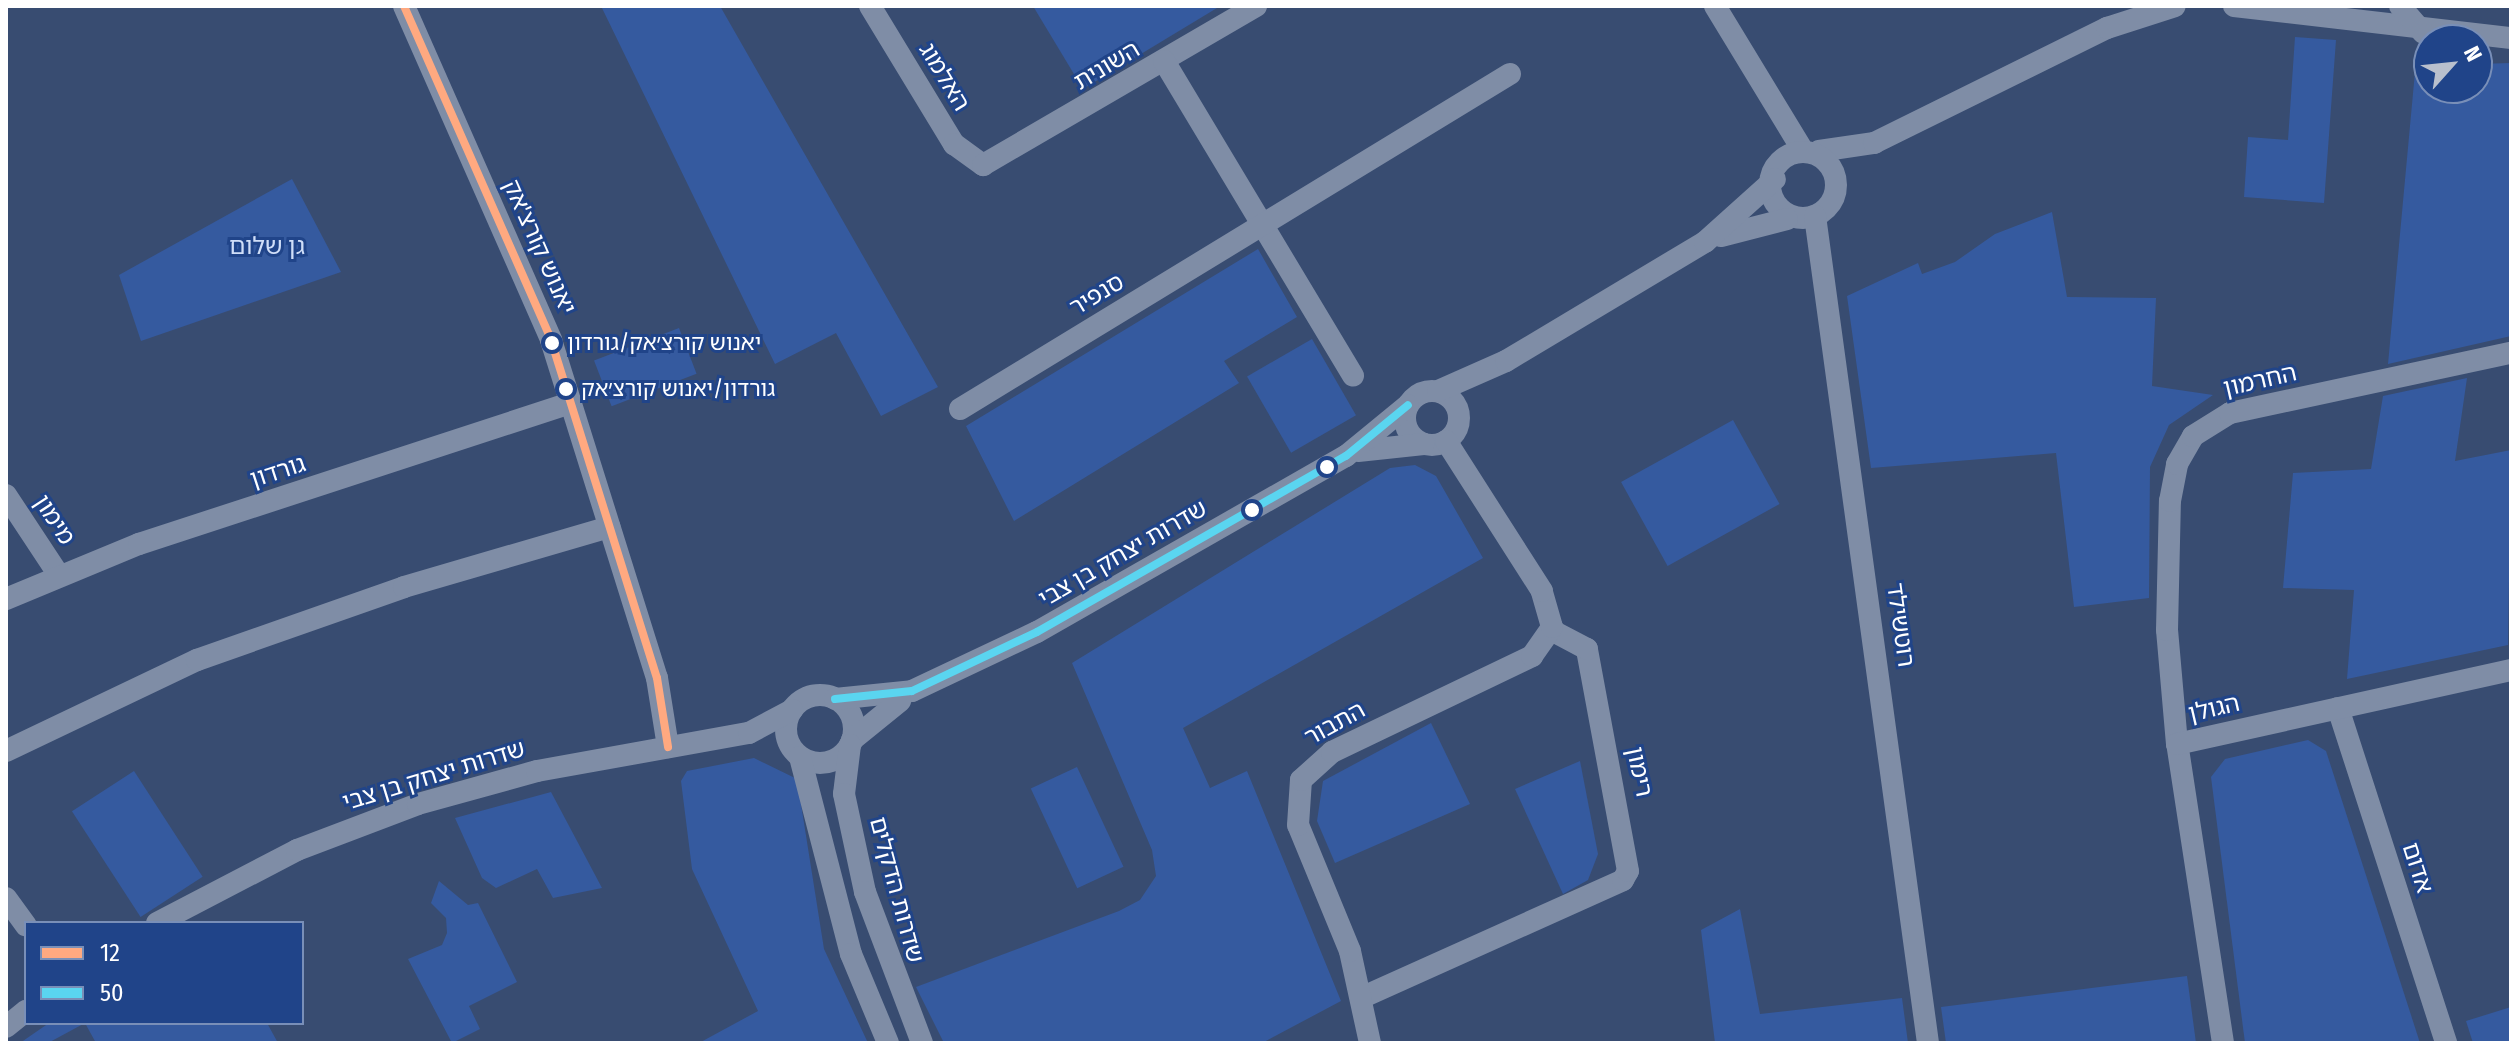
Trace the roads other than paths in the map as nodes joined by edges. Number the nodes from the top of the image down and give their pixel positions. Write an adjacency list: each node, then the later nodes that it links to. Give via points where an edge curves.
1 (404, 6): 27 (street, יאנוש קורצ'אק, via 536,303)
2 (870, 6): 16 (street, האלמוג, via 954,144)
3 (1256, 6): 12 (street, השונית)
4 (1715, 6): 15 (street)
5 (2173, 6): 14 (street, via 2107,28)
6 (2234, 6): 9 (street)
7 (2356, 6): 9 (street)
8 (2400, 6): 10 (street)
9 (2335, 20): 11 (street)
10 (2416, 24)
11 (2413, 31)
12 (1164, 61): 16 (street, השונית); 21 (street)
13 (1510, 74): 21 (street, סנפיר)
14 (1874, 143): 15 (street); 18 (street)
15 (1811, 150): 17 (street); 18 (street, via 1830,161)
16 (983, 165)
17 (1775, 179): 20 (street, via 1775,206); 22 (street)
18 (1833, 186): 19 (street)
19 (1815, 216): 20 (street); 58 (street, רוטשילד)
20 (1787, 219): 22 (street)
21 (1262, 225): 25 (street); 29 (street, סנפיר)
22 (1705, 242): 24 (street)
23 (2511, 353): 45 (street, החרמון, via 2230,413 2193,436 2177,464 2170,501 2168,640)
24 (1506, 361): 26 (street); 30 (street)
25 (1353, 376)
26 (1438, 391): 28 (street, via 1420,394); 30 (street, via 1454,402)
27 (570, 403): 34 (street, יאנוש קורצ'אק); 35 (street, גורדון)
28 (1408, 405): 31 (street, via 1408,430); 32 (street, שדרות יצחק בן צבי)
29 (960, 409)
30 (1453, 432): 31 (street); 37 (street, via 1542,591)
31 (1424, 444): 32 (street, שדרות יצחק בן צבי)
32 (1346, 456): 39 (street, שדרות יצחק בן צבי, via 1113,592)
33 (6, 495): 35 (street, מימון)
34 (609, 527): 46 (street, יאנוש קורצ'אק, via 657,678); 47 (street, via 404,587 209,655)
35 (58, 574): 36 (street, גורדון)
36 (6, 599)
37 (1551, 630): 52 (street, התבור, via 1532,656 1332,752 1301,780 1298,825); 52 (street, רימון, via 1587,649 1628,871 1623,880)
38 (2511, 670): 41 (street, הגולן)
39 (921, 688): 40 (street, שדרות יצחק בן צבי, via 870,701); 44 (street, שדרות יצחק בן צבי)
40 (835, 699): 42 (street, via 810,697); 44 (street, via 852,719)
41 (2338, 708): 45 (street, הגולן); 60 (street, אדום)
42 (792, 710): 43 (street, שדרות יצחק בן צבי); 48 (street, via 786,729)
43 (744, 734): 46 (street, שדרות יצחק בן צבי); 48 (street, שדרות יצחק בן צבי)
44 (851, 742): 48 (street, via 830,762); 56 (street, שדרות הדקלים, via 844,794 865,892)
45 (2177, 744): 59 (street, הגולן)
46 (668, 747): 50 (street, שדרות יצחק בן צבי, via 498,780 405,808 283,857)
47 (6, 751)
48 (796, 753): 55 (street, via 847,940)
49 (6, 898): 51 (street)
50 (161, 921)
51 (24, 923)
52 (1363, 997): 57 (street, התבור)
53 (24, 1013): 54 (street)
54 (6, 1027)
55 (888, 1043)
56 (922, 1043)
57 (1370, 1043)
58 (1928, 1043)
59 (2223, 1043)
60 (2446, 1043)

